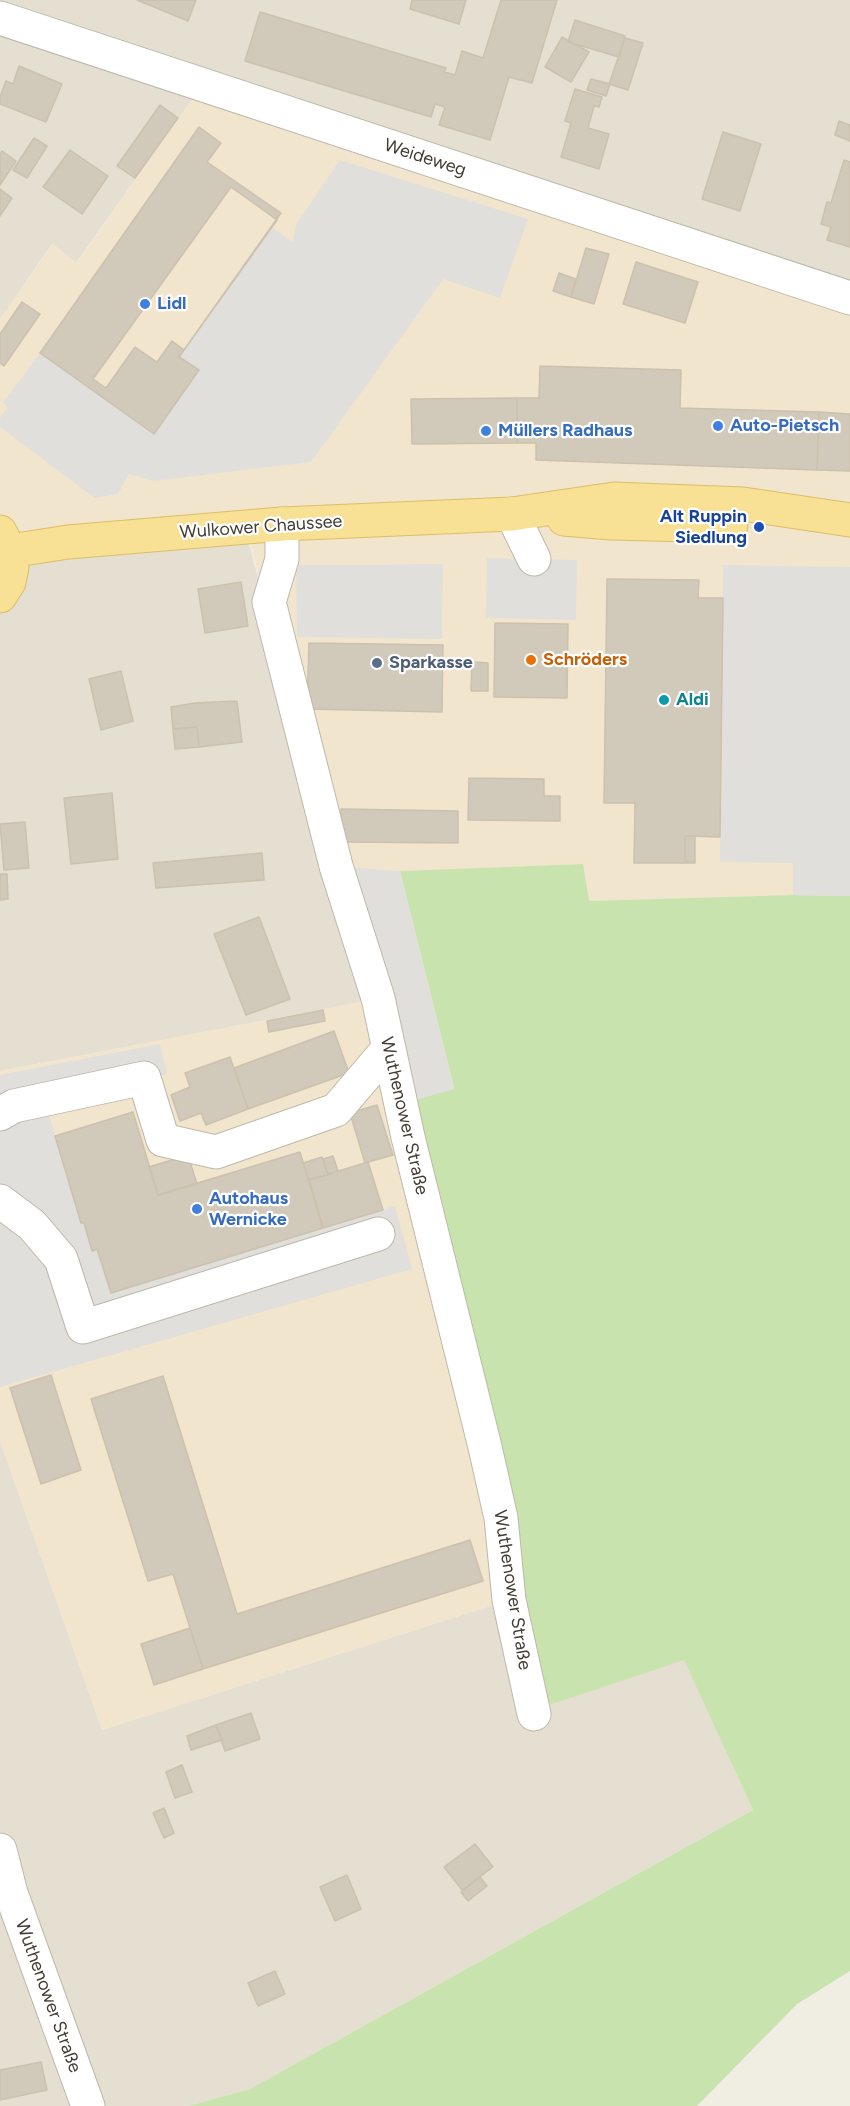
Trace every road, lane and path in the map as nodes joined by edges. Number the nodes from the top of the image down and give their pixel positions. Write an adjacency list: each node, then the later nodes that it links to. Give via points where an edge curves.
1 (0, 18): 2 (street, Weideweg)
2 (850, 298)
3 (512, 514): 4 (main road, Wulkower Chaussee, via 611,523 748,526); 5 (main road, Wulkower Chaussee); 7 (street)
4 (850, 520)
5 (282, 524): 6 (main road, Wulkower Chaussee, via 68,542); 9 (street, Wuthenower Straße, via 282,559 269,603 336,866 378,998)
6 (5, 542): 8 (main road, via 12,567)
7 (534, 559)
8 (0, 596)
9 (388, 1050): 10 (street, via 336,1110 216,1152 163,1140 144,1078 14,1106); 13 (street, Wuthenower Straße, via 501,1518 509,1600)
10 (0, 1114)
11 (0, 1201): 12 (street, via 32,1225 61,1259 83,1327)
12 (378, 1234)
13 (534, 1714)
14 (0, 1850): 15 (street, Wuthenower Straße, via 11,1893)
15 (88, 2106)

